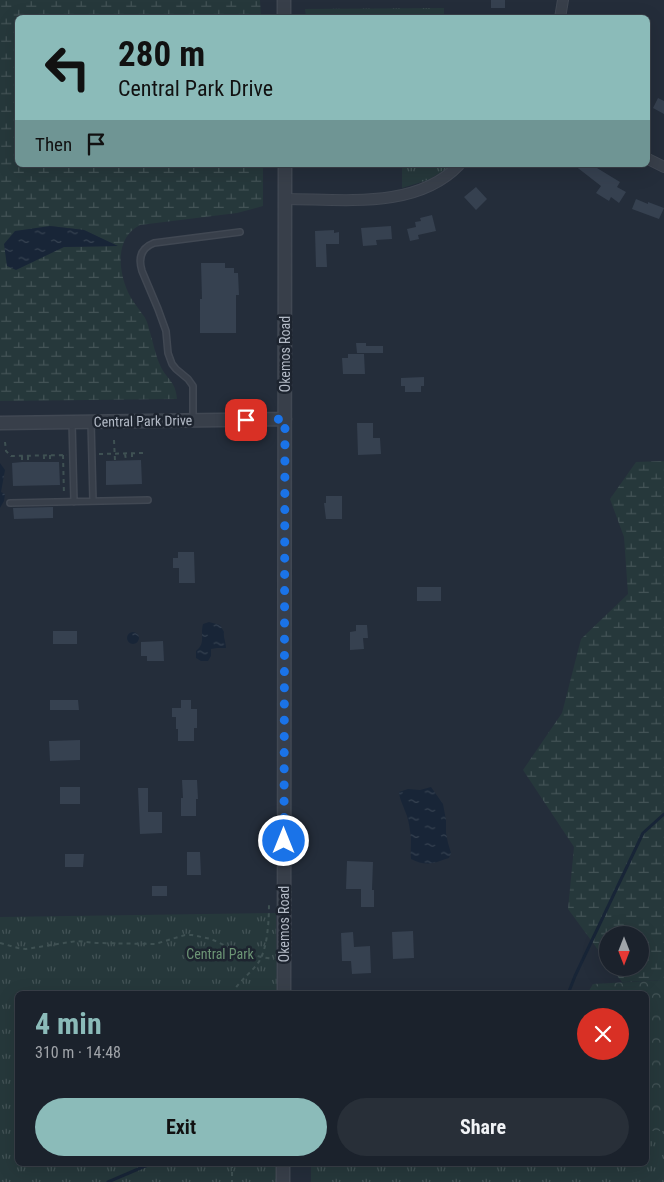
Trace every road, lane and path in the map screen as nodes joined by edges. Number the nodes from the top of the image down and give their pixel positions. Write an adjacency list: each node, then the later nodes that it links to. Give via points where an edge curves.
1 (284, 0): 3 (street)
2 (563, 0): 4 (street)
3 (284, 15)
4 (560, 15)
5 (650, 160): 8 (street)
6 (285, 167): 9 (street, Okemos Road)
7 (457, 167): 9 (street, via 433,184 391,197)
8 (664, 167)
9 (285, 199): 11 (street, Okemos Road)
10 (240, 232): 12 (lane, via 154,243 140,256 142,271 166,331 172,364 193,386)
11 (285, 419): 12 (street, Central Park Drive); 39 (street, Okemos Road)
12 (193, 420): 14 (street, Central Park Drive)
13 (72, 422): 14 (street, Central Park Drive); 15 (street, Central Park Drive); 34 (lane)
14 (91, 422): 32 (lane)
15 (0, 423)
16 (114, 440): 24 (path)
17 (125, 454): 25 (path)
18 (132, 454): 26 (path)
19 (50, 455): 30 (path)
20 (63, 455): 33 (path)
21 (22, 456): 27 (path)
22 (28, 456): 28 (path)
23 (44, 456): 29 (path)
24 (115, 460)
25 (126, 460)
26 (132, 460)
27 (22, 462)
28 (28, 462)
29 (44, 462)
30 (50, 462)
31 (148, 500): 32 (lane)
32 (93, 501): 34 (lane)
33 (64, 502): 34 (lane); 35 (lane)
34 (74, 502)
35 (10, 503)
36 (269, 902): 38 (path, via 269,922)
37 (0, 942): 38 (path, via 26,949 78,941 155,944 192,935)
38 (261, 957): 39 (path); 40 (path)
39 (284, 960): 41 (street, Okemos Road)
40 (234, 991)
41 (284, 991)
42 (232, 1166): 44 (path)
43 (283, 1166): 45 (street)
44 (232, 1182)
45 (283, 1182)

